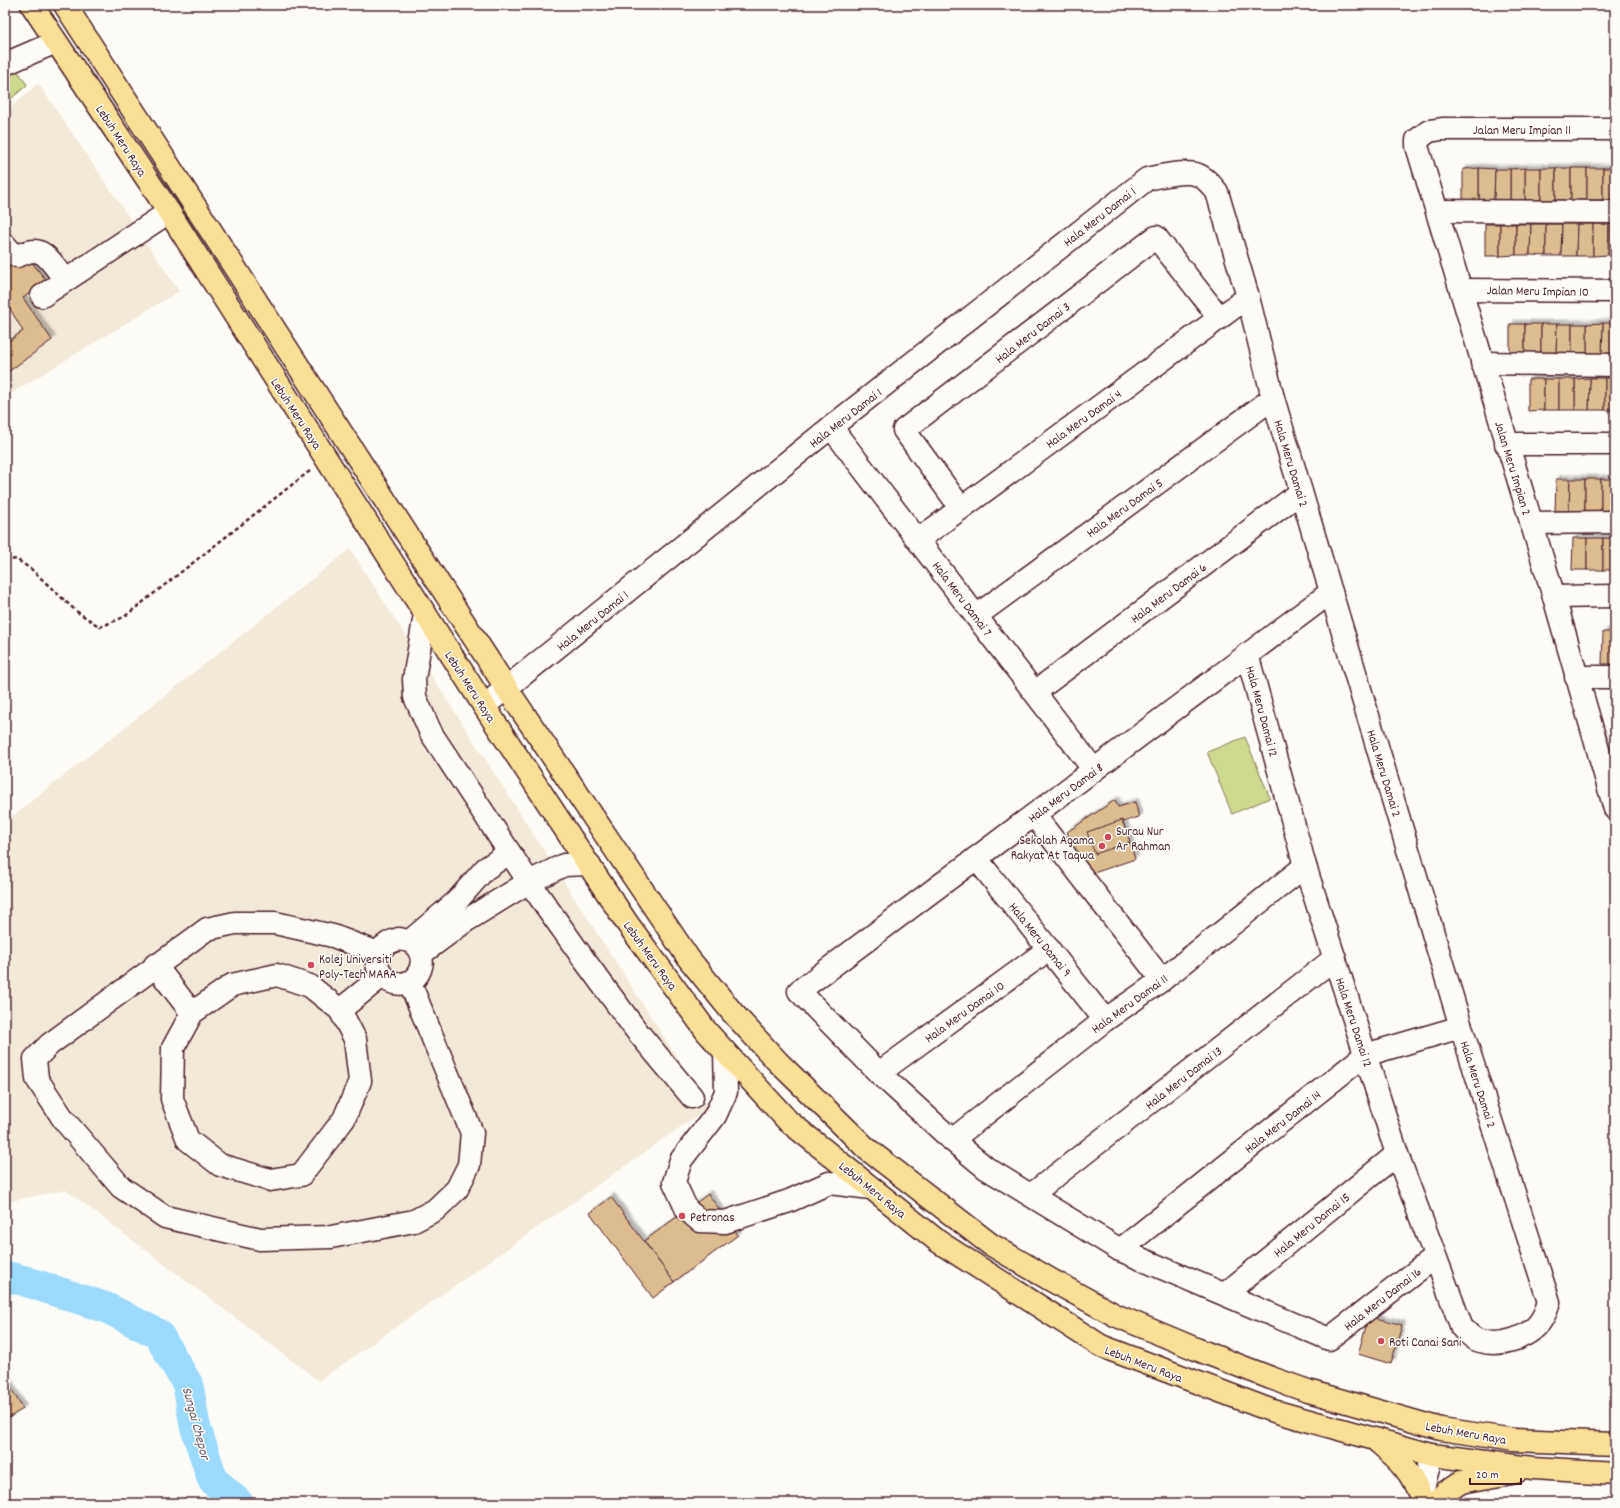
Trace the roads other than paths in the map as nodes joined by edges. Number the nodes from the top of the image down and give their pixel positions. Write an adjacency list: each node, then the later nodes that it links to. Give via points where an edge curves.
1 (32, 5): 5 (main road, Lebuh Meru Raya)
2 (65, 5): 4 (main road, Lebuh Meru Raya)
3 (71, 5): 4 (main road)
4 (82, 31): 39 (main road, Lebuh Meru Raya)
5 (56, 42): 6 (street); 11 (main road, Lebuh Meru Raya)
6 (5, 64)
7 (1615, 129): 8 (street, Jalan Meru Impian 11)
8 (1429, 131): 10 (street, Jalan Meru Impian 2, via 1418,140 1417,146)
9 (1217, 192): 18 (street, Hala Meru Damai 2); 23 (street, Hala Meru Damai 1, via 1198,175 1148,178)
10 (1438, 211): 12 (street); 15 (street, Jalan Meru Impian 2)
11 (169, 212): 14 (street); 34 (main road, Lebuh Meru Raya)
12 (1615, 212)
13 (5, 245): 14 (street, via 17,256 34,251 40,252)
14 (66, 280): 17 (street)
15 (1462, 290): 16 (street, Jalan Meru Impian 10); 20 (street, Jalan Meru Impian 2)
16 (1615, 291)
17 (42, 296)
18 (1248, 297): 19 (street, Hala Meru Damai 4); 22 (street, Hala Meru Damai 2)
19 (1219, 317): 27 (street, Hala Meru Damai 4); 27 (street, Hala Meru Damai 3, via 1156,237 904,430)
20 (1482, 363): 21 (street); 24 (street, Jalan Meru Impian 2)
21 (1615, 365)
22 (1273, 398): 26 (street, Hala Meru Damai 2); 35 (street, Hala Meru Damai 5)
23 (831, 427): 30 (street, Hala Meru Damai 7); 39 (street, Hala Meru Damai 1)
24 (1506, 444): 25 (street); 29 (street, Jalan Meru Impian 2)
25 (1615, 444)
26 (1301, 492): 31 (street, Hala Meru Damai 2); 40 (street, Hala Meru Damai 6)
27 (961, 508): 30 (street, Hala Meru Damai 4)
28 (1615, 522): 29 (street)
29 (1531, 523): 33 (street, Jalan Meru Impian 2)
30 (918, 540): 35 (street, Hala Meru Damai 7)
31 (1331, 592): 36 (street, Hala Meru Damai 8); 62 (street, Hala Meru Damai 2)
32 (1615, 596): 33 (street)
33 (1554, 597): 37 (street, Jalan Meru Impian 2)
34 (426, 614): 41 (main road, Lebuh Meru Raya); 46 (street, via 414,679 415,697 431,733)
35 (976, 616): 40 (street, Hala Meru Damai 7)
36 (1247, 654): 43 (street, Hala Meru Damai 8); 49 (street, Hala Meru Damai 12)
37 (1576, 677): 38 (street); 42 (street, Jalan Meru Impian 2)
38 (1615, 677)
39 (507, 689): 41 (street, Hala Meru Damai 1); 75 (main road, Lebuh Meru Raya, via 689,959 732,1012 778,1062 867,1149 990,1244 1115,1315 1271,1378)
40 (1035, 692): 43 (street, Hala Meru Damai 7)
41 (484, 706): 48 (main road, Lebuh Meru Raya)
42 (1607, 755): 44 (street, Jalan Meru Impian 2)
43 (1094, 770): 45 (street, Hala Meru Damai 8)
44 (1615, 809)
45 (1034, 815): 47 (street, Hala Meru Damai 8); 57 (street)
46 (509, 853): 50 (street); 51 (street, via 485,869)
47 (976, 858): 52 (street, Hala Meru Damai 9); 65 (street, Hala Meru Damai 8, via 799,991)
48 (589, 864): 50 (street, via 564,865); 63 (main road, Lebuh Meru Raya, via 632,929 707,1032)
49 (1306, 866): 54 (street, Hala Meru Damai 12); 57 (street, Hala Meru Damai 11)
50 (529, 882): 51 (street); 66 (street, via 636,1030)
51 (415, 948): 53 (street, via 399,939 388,942); 58 (street, via 422,965 417,976)
52 (1049, 949): 61 (street, Hala Meru Damai 9); 65 (street, Hala Meru Damai 10)
53 (378, 953): 55 (street, via 333,936 275,923 235,924 207,929); 56 (street, via 378,968)
54 (1335, 958): 64 (street, Hala Meru Damai 12); 70 (street, Hala Meru Damai 13)
55 (155, 966): 58 (street, via 50,1044 34,1059 37,1079 64,1120 121,1187 165,1217 260,1239 331,1237 414,1221 435,1210 457,1189 468,1165 472,1133); 60 (street)
56 (382, 976): 58 (street, via 389,982); 59 (street)
57 (1162, 980): 61 (street, Hala Meru Damai 11)
58 (410, 982)
59 (340, 1010): 60 (street, via 310,986 277,975 232,985); 60 (street, via 355,1039 360,1081 344,1119 301,1175 270,1180 220,1165 188,1140 172,1098 173,1048)
60 (192, 1013)
61 (1105, 1020): 67 (street, Hala Meru Damai 11)
62 (1460, 1027): 64 (street, Hala Meru Damai 14); 74 (street, Hala Meru Damai 2, via 1549,1302 1543,1317 1533,1329)
63 (725, 1052): 69 (main road, Lebuh Meru Raya, via 788,1122); 69 (street, via 726,1092 715,1116 681,1160 674,1182 687,1210 700,1221 725,1222 789,1201 829,1183)
64 (1365, 1055): 68 (street, Hala Meru Damai 12); 71 (street, Hala Meru Damai 14)
65 (879, 1073): 67 (street)
66 (692, 1097)
67 (952, 1140): 70 (street, via 986,1168)
68 (1397, 1154): 72 (street, Hala Meru Damai 12); 73 (street, Hala Meru Damai 15)
69 (871, 1188): 76 (main road, Lebuh Meru Raya, via 939,1242 1101,1346 1270,1410)
70 (1031, 1195): 71 (street)
71 (1120, 1250): 73 (street)
72 (1435, 1257): 73 (street, Hala Meru Damai 16, via 1329,1339); 74 (street, Hala Meru Damai 12, via 1462,1328 1476,1340 1496,1344)
73 (1225, 1294)
74 (1516, 1339)
75 (1404, 1420): 77 (main road, Lebuh Meru Raya, via 1441,1429); 79 (main road, via 1425,1439)
76 (1374, 1438): 79 (main road, Lebuh Meru Raya); 82 (main road, via 1408,1470)
77 (1514, 1440): 78 (main road, Lebuh Meru Raya); 79 (main road, via 1488,1448 1447,1442 1440,1445)
78 (1615, 1444)
79 (1432, 1455): 80 (main road, Lebuh Meru Raya); 82 (street, via 1436,1476)
80 (1533, 1468): 81 (main road, Lebuh Meru Raya); 82 (main road, via 1461,1482)
81 (1615, 1473)
82 (1427, 1502)

